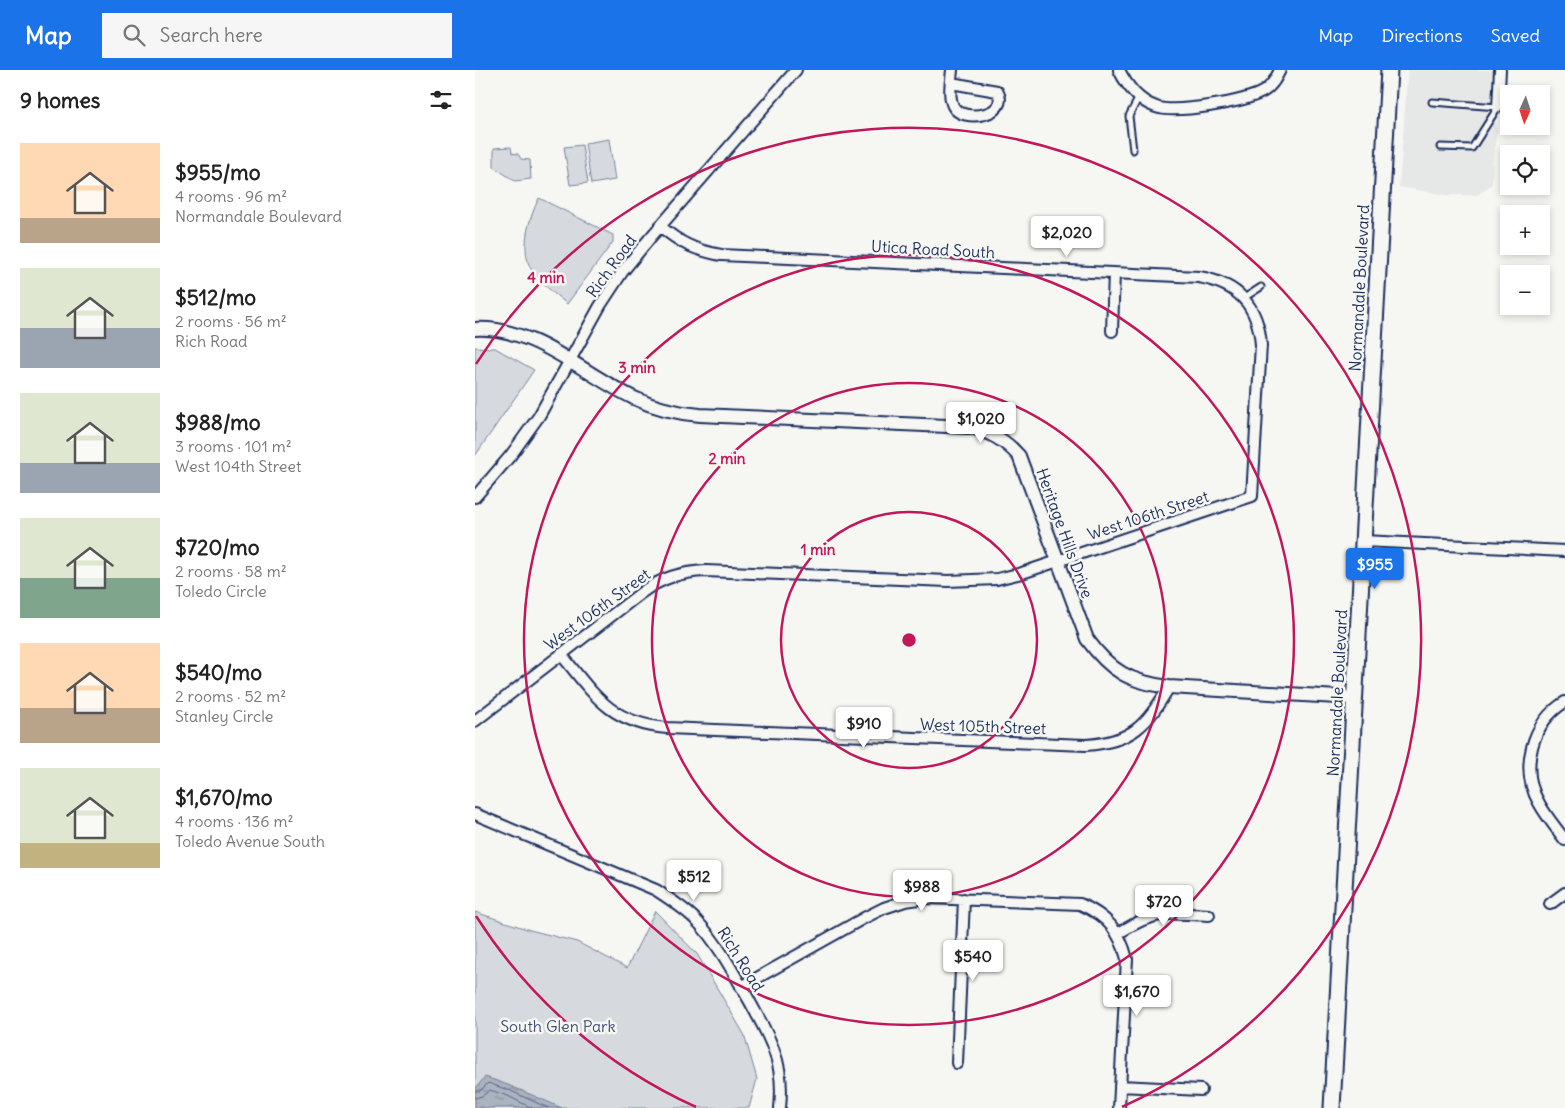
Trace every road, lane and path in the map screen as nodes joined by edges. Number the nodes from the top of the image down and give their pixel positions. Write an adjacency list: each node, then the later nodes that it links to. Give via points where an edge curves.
1 (796, 70): 13 (street, Rich Road)
2 (952, 70): 7 (street)
3 (1119, 70): 8 (street)
4 (1280, 70): 8 (street, via 1276,80 1255,96 1185,110 1156,108)
5 (1389, 70): 22 (main road, Normandale Boulevard)
6 (1500, 70): 10 (street)
7 (951, 83): 7 (street, via 997,91 1000,104 987,114 959,113 953,107)
8 (1139, 97): 12 (lane, via 1129,116)
9 (1432, 102): 10 (lane)
10 (1498, 107): 11 (lane, via 1472,148)
11 (1440, 147)
12 (1133, 150)
13 (660, 226): 14 (street, Utica Road South, via 686,246 721,255); 19 (street, Rich Road, via 623,271)
14 (1114, 273): 16 (street, Utica Road South, via 1199,276 1232,287); 18 (street)
15 (1261, 287): 16 (lane)
16 (1244, 298): 20 (street, Utica Road South, via 1260,328 1261,344)
17 (475, 329): 19 (street, Heritage Hills Drive, via 507,332 532,340)
18 (1112, 331)
19 (569, 361): 21 (street, Rich Road, via 539,416); 24 (street, Heritage Hills Drive, via 632,397 677,413 983,430 1003,441 1019,456)
20 (1252, 496): 24 (street, West 106th Street)
21 (475, 497)
22 (1363, 541): 23 (street); 27 (main road, Normandale Boulevard)
23 (1565, 551)
24 (1057, 561): 25 (street, West 106th Street, via 1022,573 973,581 689,572 655,582); 26 (street, Heritage Hills Drive, via 1087,639 1099,656 1131,679)
25 (561, 654): 26 (street, West 105th Street, via 600,702 615,713 640,724 667,728 1102,744 1118,740 1146,722); 29 (street, West 106th Street)
26 (1169, 687): 27 (street, Heritage Hills Drive)
27 (1355, 698): 43 (main road, Normandale Boulevard)
28 (1565, 702): 31 (street, via 1545,719 1536,734 1529,768 1531,786 1538,802)
29 (475, 721)
30 (475, 814): 37 (street, Rich Road, via 656,890 696,920 726,959)
31 (1565, 840)
32 (1565, 893): 34 (street)
33 (964, 899): 36 (street, via 1080,904 1095,910); 37 (street, via 927,898 884,908); 38 (street)
34 (1550, 904)
35 (1209, 915): 36 (street, via 1159,915)
36 (1117, 934): 39 (street, via 1127,959)
37 (741, 987): 41 (street, Rich Road, via 775,1052 781,1088)
38 (957, 1063)
39 (1120, 1086): 40 (street); 42 (street)
40 (1201, 1090)
41 (779, 1108)
42 (1119, 1108)
43 (1332, 1108)

